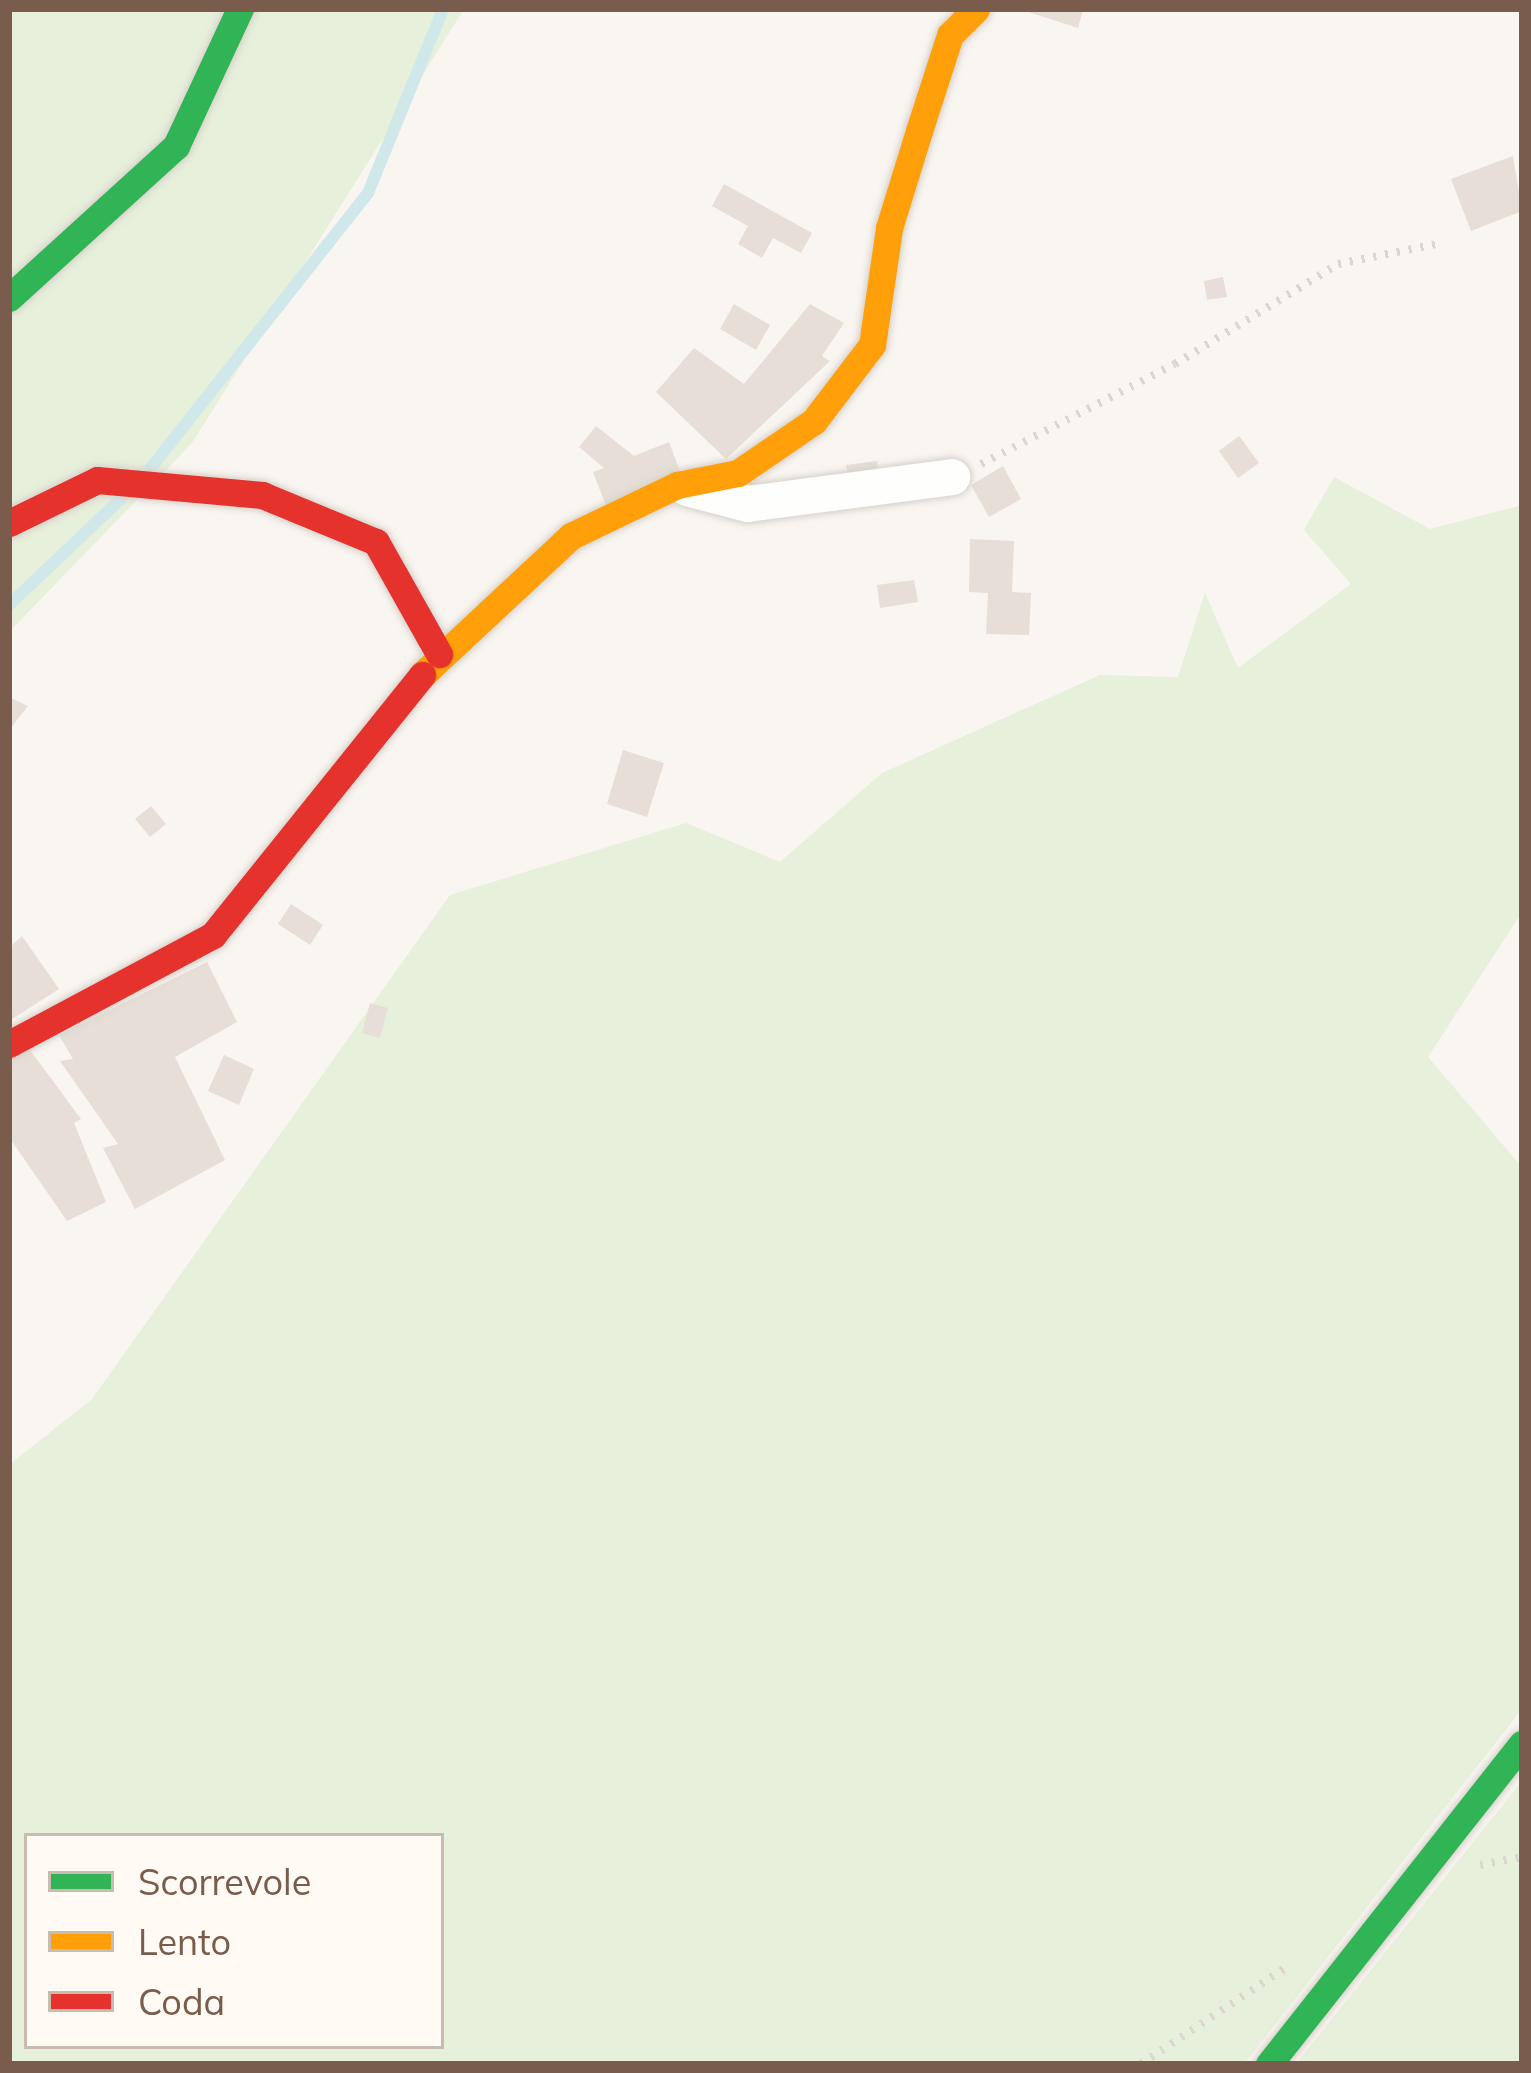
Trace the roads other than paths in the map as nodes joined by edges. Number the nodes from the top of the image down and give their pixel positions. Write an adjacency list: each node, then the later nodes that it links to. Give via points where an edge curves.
1 (239, 9): 3 (street, via 176,146)
2 (976, 9): 5 (street, via 950,35 919,131 889,228 872,345 814,421 738,472)
3 (9, 298)
4 (952, 477): 5 (street, via 748,504)
5 (677, 485): 7 (street, via 571,536)
6 (9, 524): 7 (street, via 106,481 262,495 376,542)
7 (439, 654): 8 (street, via 213,935)
8 (9, 1044)
9 (1522, 1744): 10 (street)
10 (1269, 2064)

